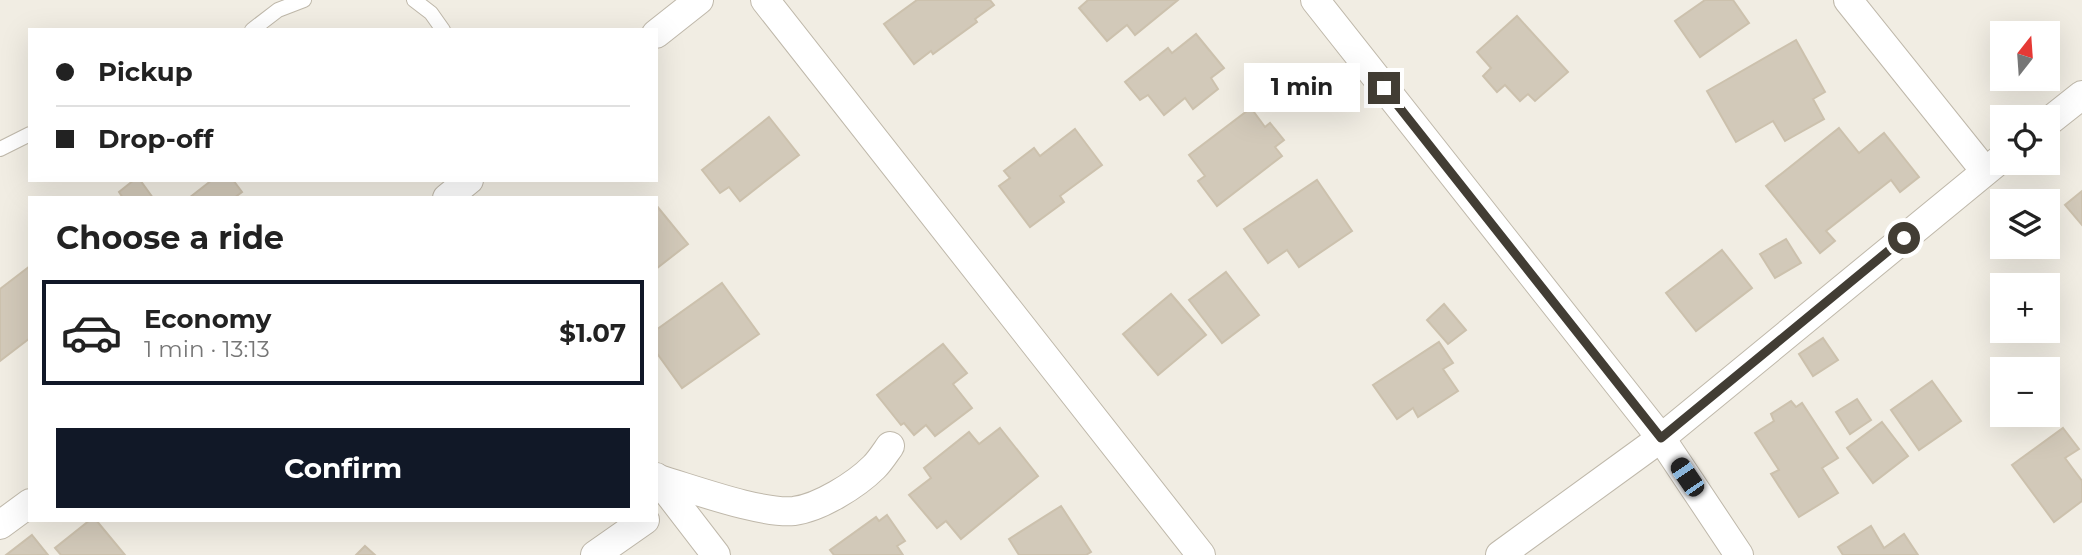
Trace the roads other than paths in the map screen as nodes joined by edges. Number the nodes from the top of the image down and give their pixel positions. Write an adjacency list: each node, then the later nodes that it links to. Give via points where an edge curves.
1 (304, 0): 7 (lane, via 278,10)
2 (414, 0): 8 (lane)
3 (699, 0): 9 (street)
4 (765, 0): 26 (street)
5 (1315, 0): 18 (street)
6 (1848, 0): 14 (street)
7 (255, 28)
8 (442, 28)
9 (658, 32)
10 (2082, 95): 11 (street)
11 (2060, 112)
12 (28, 135): 13 (lane)
13 (0, 149)
14 (1990, 160)
15 (1990, 167): 18 (street)
16 (467, 182): 17 (street)
17 (449, 196)
18 (1661, 438): 27 (street); 28 (street)
19 (890, 446): 20 (street, via 873,468 846,488 821,504 794,511)
20 (661, 492): 25 (street)
21 (28, 504): 23 (street)
22 (642, 522): 24 (street)
23 (0, 525)
24 (595, 555)
25 (716, 555)
26 (1201, 555)
27 (1500, 555)
28 (1739, 555)

